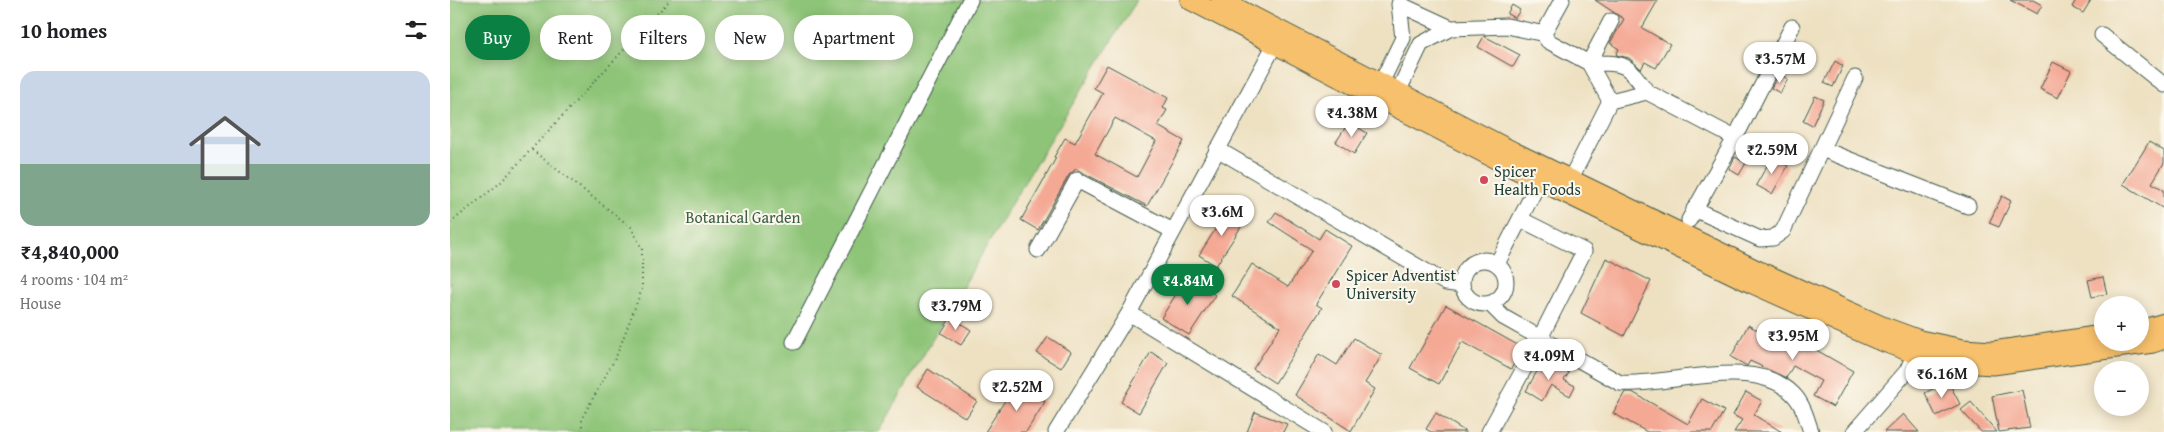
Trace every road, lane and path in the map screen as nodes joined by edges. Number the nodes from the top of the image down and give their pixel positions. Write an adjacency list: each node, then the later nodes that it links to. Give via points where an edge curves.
1 (670, 0): 23 (path)
2 (970, 0): 38 (street)
3 (1190, 0): 12 (main road)
4 (1222, 0): 15 (main road)
5 (1562, 0): 10 (street)
6 (1395, 2): 9 (street); 15 (street, via 1403,38)
7 (1612, 22): 13 (street)
8 (1792, 27): 20 (street)
9 (1451, 28): 10 (street, via 1507,26); 17 (street, via 1422,44)
10 (1545, 34): 13 (street, via 1548,41)
11 (2102, 35): 16 (street)
12 (1275, 44): 21 (street); 24 (main road)
13 (1589, 63): 18 (street, via 1615,63 1632,70); 19 (street)
14 (1855, 78): 22 (street)
15 (1381, 83): 17 (main road)
16 (2164, 85)
17 (1398, 92): 24 (main road)
18 (1647, 92): 19 (street); 20 (street)
19 (1610, 101): 25 (street)
20 (1735, 138): 22 (street, via 1692,215 1760,239 1773,238 1783,231)
21 (1217, 149): 29 (street); 32 (street, via 1446,283)
22 (1822, 149): 26 (street)
23 (532, 150): 28 (path, via 500,183); 40 (path, via 631,227 642,249 642,289 616,356 582,418)
24 (1543, 174): 25 (main road); 27 (street); 39 (main road, via 1753,284 1876,339)
25 (1570, 180): 39 (main road, via 1882,326)
26 (1968, 206)
27 (1520, 219): 31 (street); 37 (street, via 1584,250)
28 (450, 223)
29 (1173, 232): 30 (street, via 1077,180); 34 (street)
30 (1038, 250)
31 (1497, 264): 32 (street, via 1485,260 1472,263 1464,273); 33 (street, via 1505,273 1507,286 1501,297)
32 (1462, 285): 33 (street, via 1472,301)
33 (1490, 304): 37 (street, via 1503,317)
34 (1129, 313): 41 (street); 42 (street)
35 (2154, 333): 39 (main road, via 1993,365 1961,363)
36 (2094, 337): 39 (main road, via 1993,351)
37 (1539, 338): 43 (street); 44 (street, via 1620,383 1639,384 1692,375 1746,375 1773,381 1793,394)
38 (794, 342)
39 (1918, 347): 45 (street, via 1907,371)
40 (582, 432)
41 (1056, 432)
42 (1324, 432)
43 (1488, 432)
44 (1811, 432)
45 (1854, 432)

